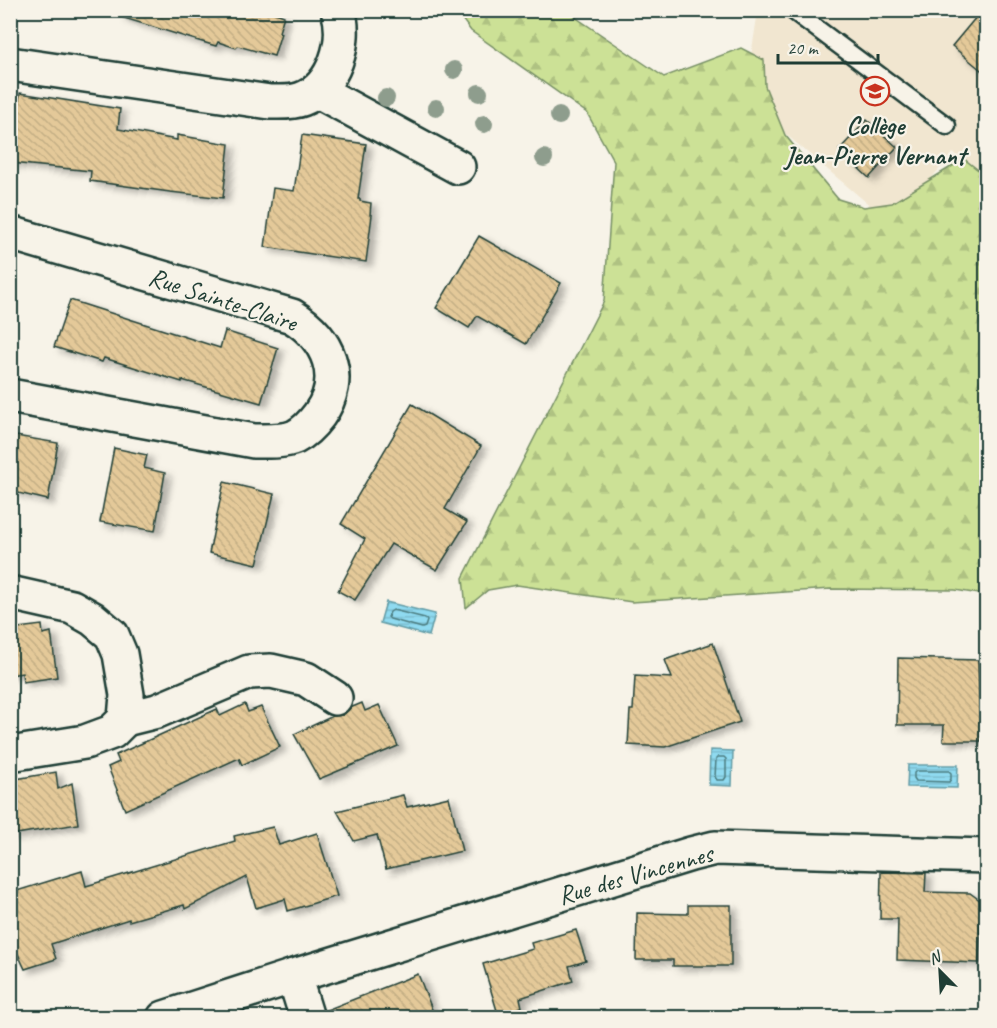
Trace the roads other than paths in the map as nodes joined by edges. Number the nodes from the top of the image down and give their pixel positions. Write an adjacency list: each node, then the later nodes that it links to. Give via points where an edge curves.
1 (338, 10): 4 (street, via 340,51)
2 (792, 10): 5 (lane)
3 (10, 64): 4 (street, via 270,102 301,99)
4 (318, 91): 6 (street)
5 (947, 126)
6 (458, 167)
7 (10, 233): 8 (street, Rue Sainte-Claire, via 292,316 318,337 332,374 331,392 312,425 296,436 276,441 254,441)
8 (10, 396)
9 (10, 592): 11 (street, via 72,607 112,635 120,654 127,695)
10 (335, 698): 11 (street, via 306,679 271,671 249,672 157,711)
11 (124, 719): 12 (street, via 112,732 85,742)
12 (10, 754)
13 (987, 856): 14 (street, Rue des Vincennes, via 715,848)
14 (294, 976): 15 (street, Rue des Vincennes); 16 (street)
15 (164, 1017)
16 (307, 1017)

